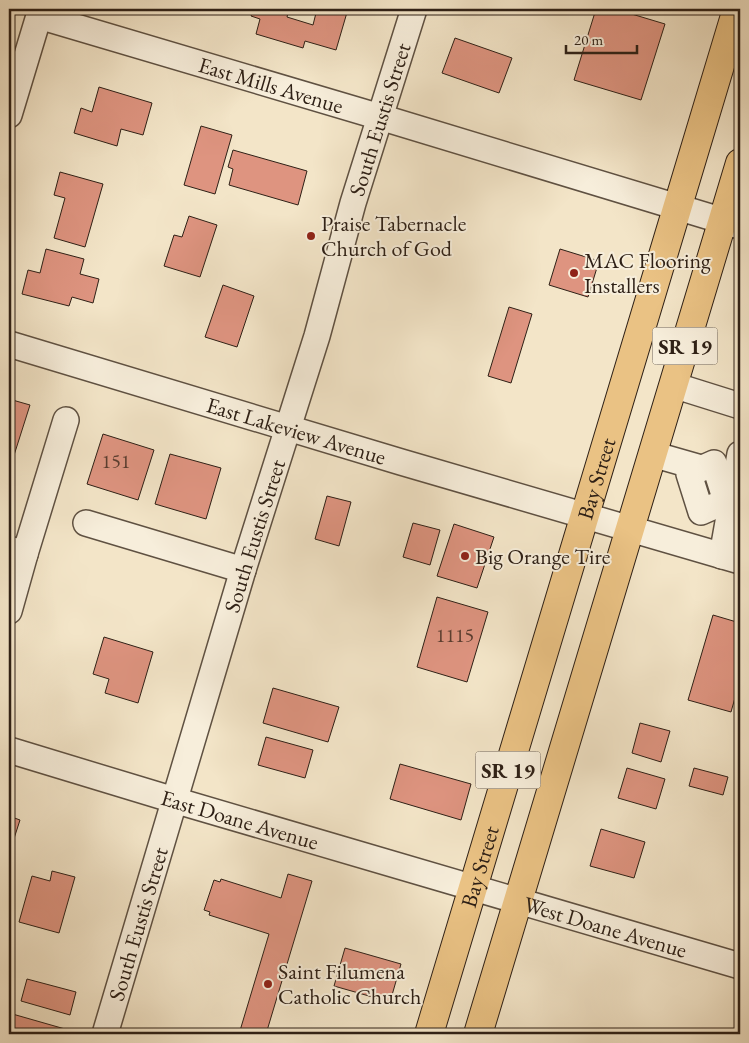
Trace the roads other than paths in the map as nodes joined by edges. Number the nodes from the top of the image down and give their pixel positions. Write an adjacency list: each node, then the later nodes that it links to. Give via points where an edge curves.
1 (414, 9): 5 (street, South Eustis Street)
2 (737, 9): 7 (main road, Bay Street / SR 19)
3 (40, 12): 4 (street); 5 (street, East Mills Avenue)
4 (9, 115)
5 (380, 116): 7 (street, East Mills Avenue); 13 (street, South Eustis Street)
6 (740, 163): 8 (main road, Bay Street / SR 19)
7 (677, 208): 8 (street, East Mills Avenue); 16 (main road, Bay Street / SR 19)
8 (732, 224): 10 (main road, Bay Street / SR 19)
9 (9, 344): 13 (street, East Lakeview Avenue)
10 (673, 385): 11 (street); 14 (main road, Bay Street / SR 19)
11 (740, 406)
12 (66, 420): 20 (street)
13 (289, 428): 16 (street, East Lakeview Avenue); 22 (street, South Eustis Street)
14 (652, 454): 17 (street, via 701,468 689,474 701,512); 19 (main road, Bay Street / SR 19)
15 (740, 454): 17 (street)
16 (585, 515): 19 (street, East Lakeview Avenue); 26 (main road, Bay Street / SR 19)
17 (719, 516): 21 (street)
18 (86, 523): 22 (street)
19 (630, 528): 21 (street, East Lakeview Avenue); 27 (main road, Bay Street / SR 19)
20 (17, 552): 23 (street)
21 (731, 558)
22 (243, 570): 25 (street, South Eustis Street)
23 (9, 611)
24 (9, 750): 25 (street, East Doane Avenue)
25 (174, 800): 26 (street, East Doane Avenue); 29 (street, South Eustis Street)
26 (472, 888): 27 (street, West Doane Avenue); 30 (main road, Bay Street / SR 19)
27 (518, 902): 28 (street, West Doane Avenue); 31 (main road, Bay Street / SR 19)
28 (740, 966)
29 (105, 1034)
30 (429, 1034)
31 (478, 1034)

